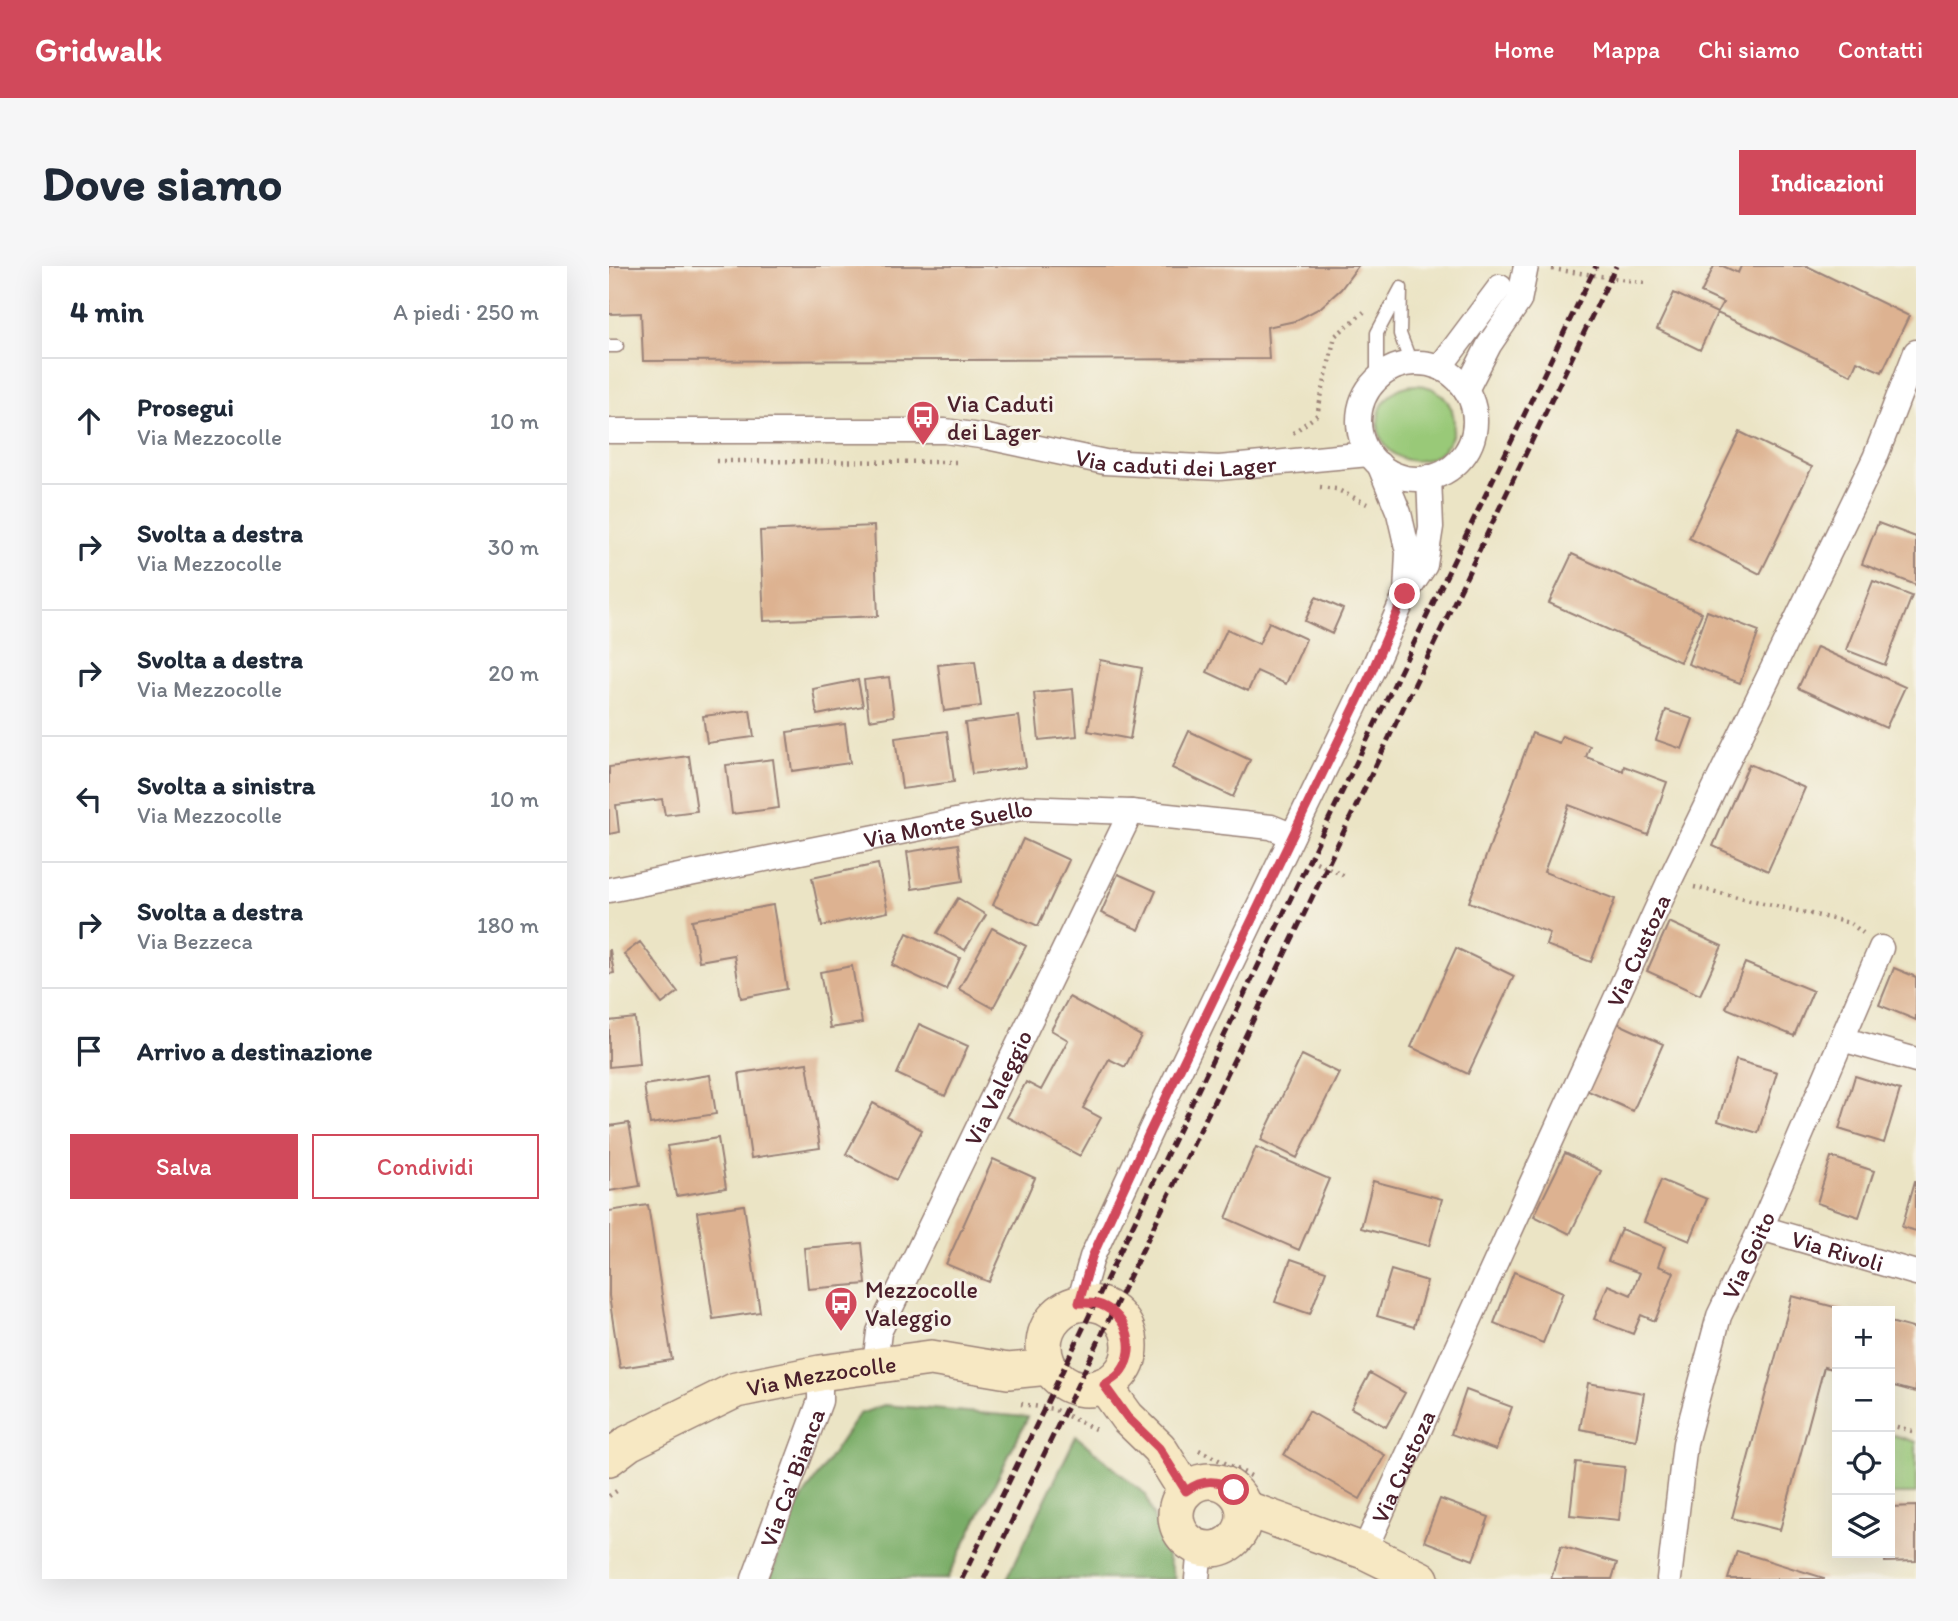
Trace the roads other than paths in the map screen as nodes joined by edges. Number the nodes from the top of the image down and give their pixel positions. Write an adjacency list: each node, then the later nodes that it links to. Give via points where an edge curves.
1 (1534, 267): 3 (street, via 1519,301)
2 (1502, 277): 3 (street); 6 (street)
3 (1489, 345): 8 (street)
4 (1411, 363): 6 (street); 7 (street); 7 (lane, via 1400,334 1401,288 1377,333)
5 (1914, 363): 29 (street, Via Custoza, via 1875,458 1669,882)
6 (1440, 367): 8 (street)
7 (1377, 378): 10 (street, via 1360,406 1359,423)
8 (1466, 390): 11 (street, via 1475,425 1470,443 1446,471)
9 (609, 430): 10 (street, Via caduti dei Lager, via 945,431 1105,462 1219,468)
10 (1374, 459): 11 (street, via 1394,474); 12 (street, via 1399,513 1408,552)
11 (1429, 478): 12 (street, via 1431,527 1425,565)
12 (1405, 594): 14 (street)
13 (1131, 812): 14 (street, Via Monte Suello, via 1271,827); 15 (street, Via Monte Suello, via 1021,808); 22 (street, Via Valeggio, via 879,1332)
14 (1289, 841): 21 (street, via 1092,1257)
15 (609, 890)
16 (1881, 948): 17 (street, Via Goito)
17 (1842, 1039): 18 (street); 19 (street, Via Goito)
18 (1916, 1060)
19 (1761, 1228): 20 (street, Via Rivoli); 33 (street, Via Goito, via 1719,1316 1688,1431)
20 (1916, 1273)
21 (1079, 1303): 23 (street, via 1064,1308 1052,1320 1045,1335); 25 (street, via 1100,1304 1118,1315 1127,1329 1127,1362 1118,1376)
22 (875, 1364): 23 (street, Via Mezzocolle, via 931,1358 1008,1371); 24 (street, Via Mezzocolle)
23 (1049, 1367): 25 (street, via 1073,1387)
24 (820, 1373): 26 (street, Via Mezzocolle, via 737,1390 629,1443); 31 (street, Via Ca' Bianca, via 820,1401)
25 (1104, 1385): 27 (street, via 1127,1417 1159,1448)
26 (618, 1470)
27 (1186, 1491): 28 (street, via 1204,1481 1215,1481 1240,1498); 30 (street, via 1177,1521)
28 (1253, 1495): 29 (street); 30 (street, via 1233,1540 1212,1549)
29 (1364, 1551): 32 (street)
30 (1198, 1563)
31 (754, 1579)
32 (1421, 1579)
33 (1668, 1579)

